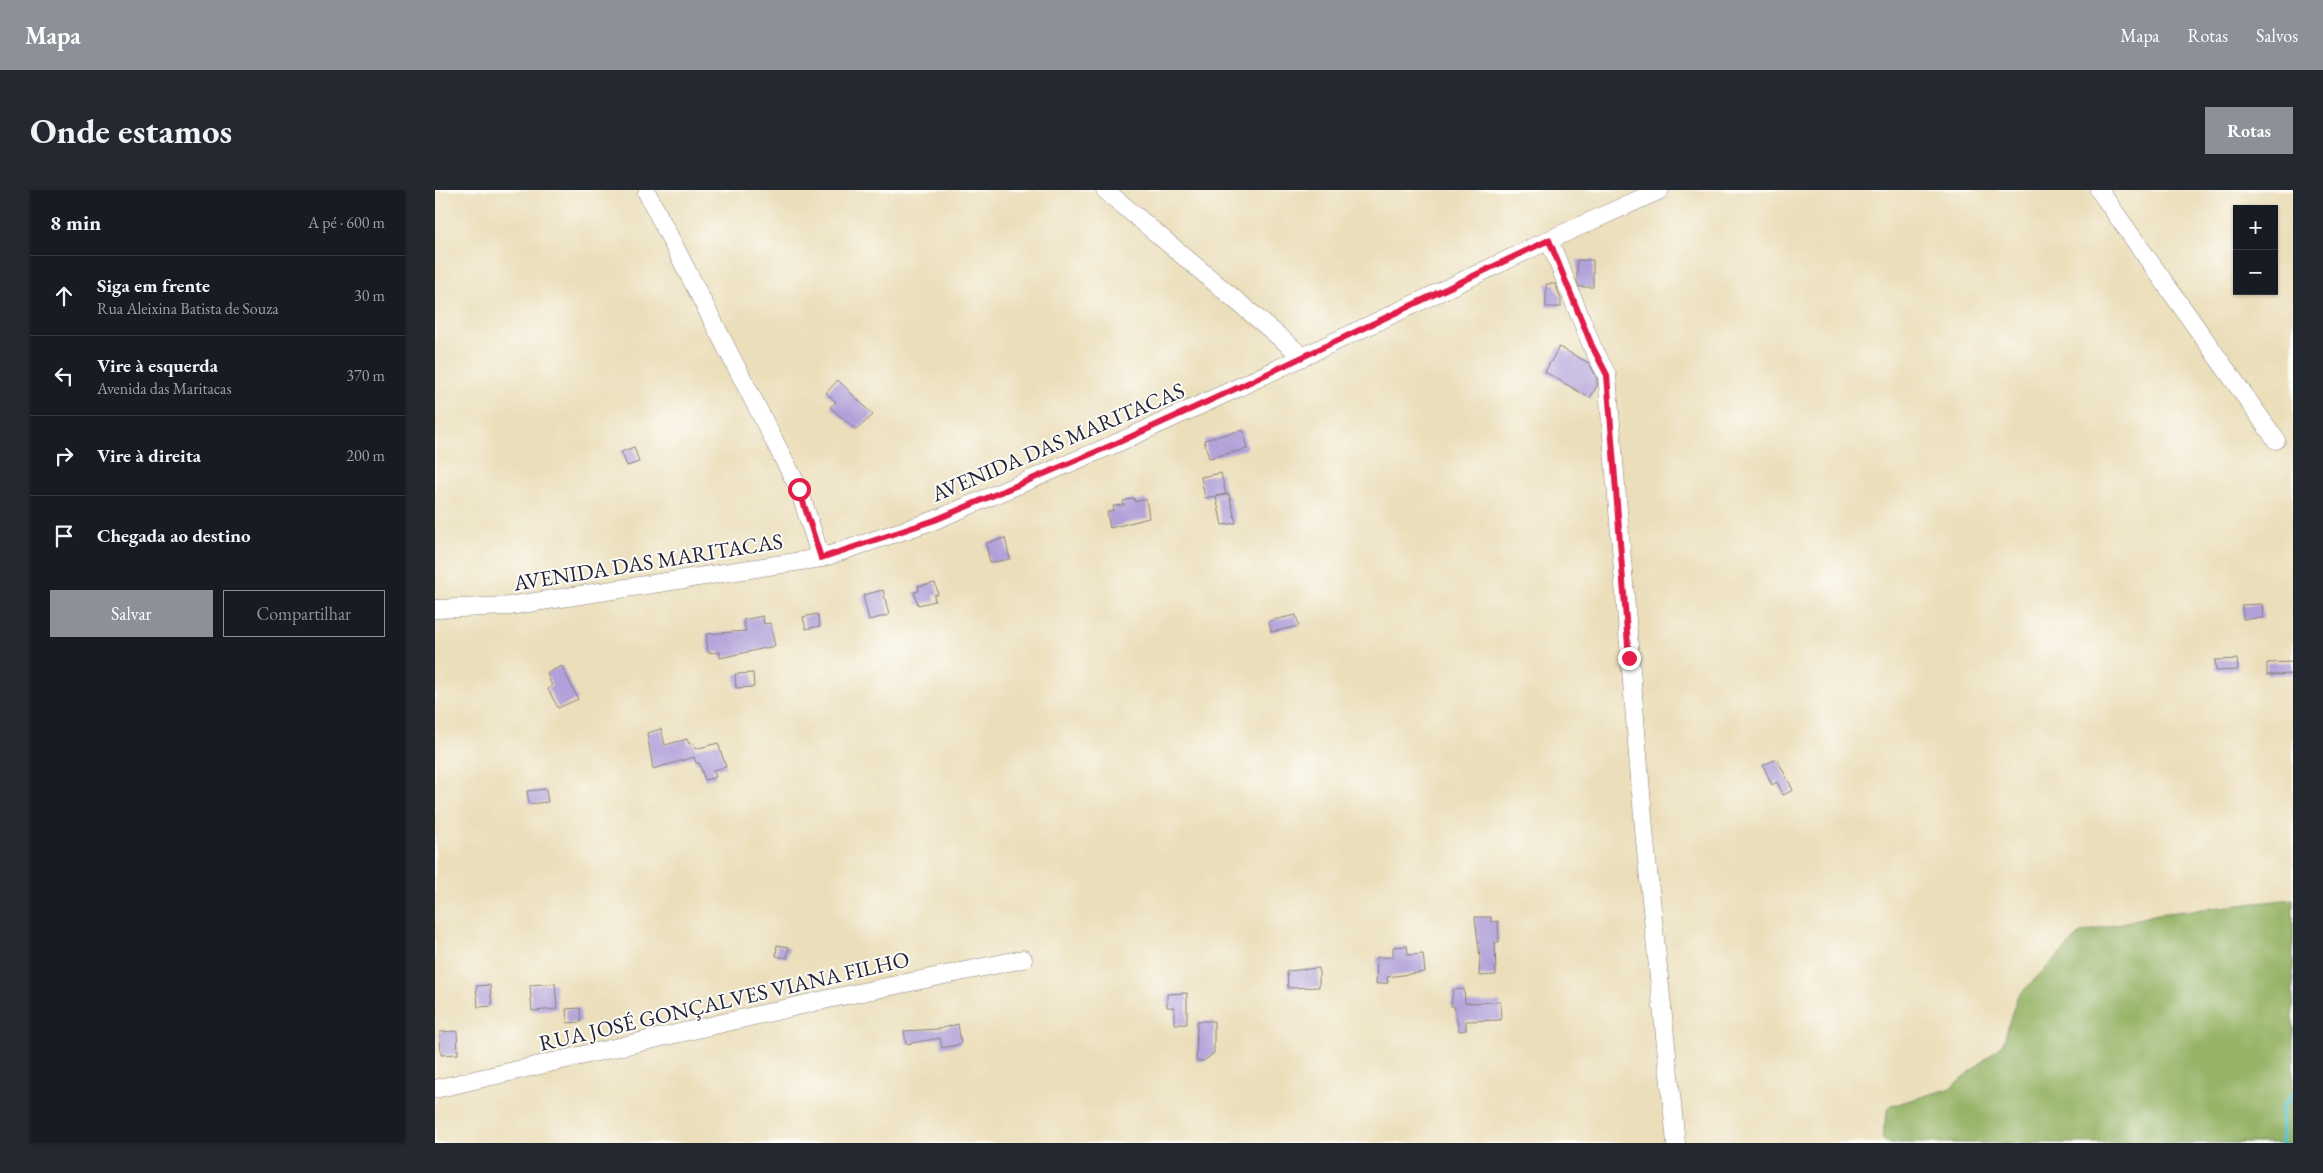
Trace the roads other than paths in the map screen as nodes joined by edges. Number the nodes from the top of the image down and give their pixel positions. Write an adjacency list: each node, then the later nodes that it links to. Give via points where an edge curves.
1 (1105, 190): 6 (street)
2 (1661, 190): 5 (street, AVENIDA DAS MARITACAS)
3 (2099, 190): 7 (street)
4 (647, 194): 8 (street, via 799,489)
5 (1549, 240): 6 (street, AVENIDA DAS MARITACAS); 12 (street, via 1607,375 1645,841)
6 (1302, 356): 8 (street, AVENIDA DAS MARITACAS, via 1125,439 944,516)
7 (2276, 440)
8 (821, 558): 9 (street, AVENIDA DAS MARITACAS, via 509,606)
9 (435, 609)
10 (1023, 959): 11 (street, RUA JOSÉ GONÇALVES VIANA FILHO, via 819,1001)
11 (435, 1089)
12 (1676, 1143)

